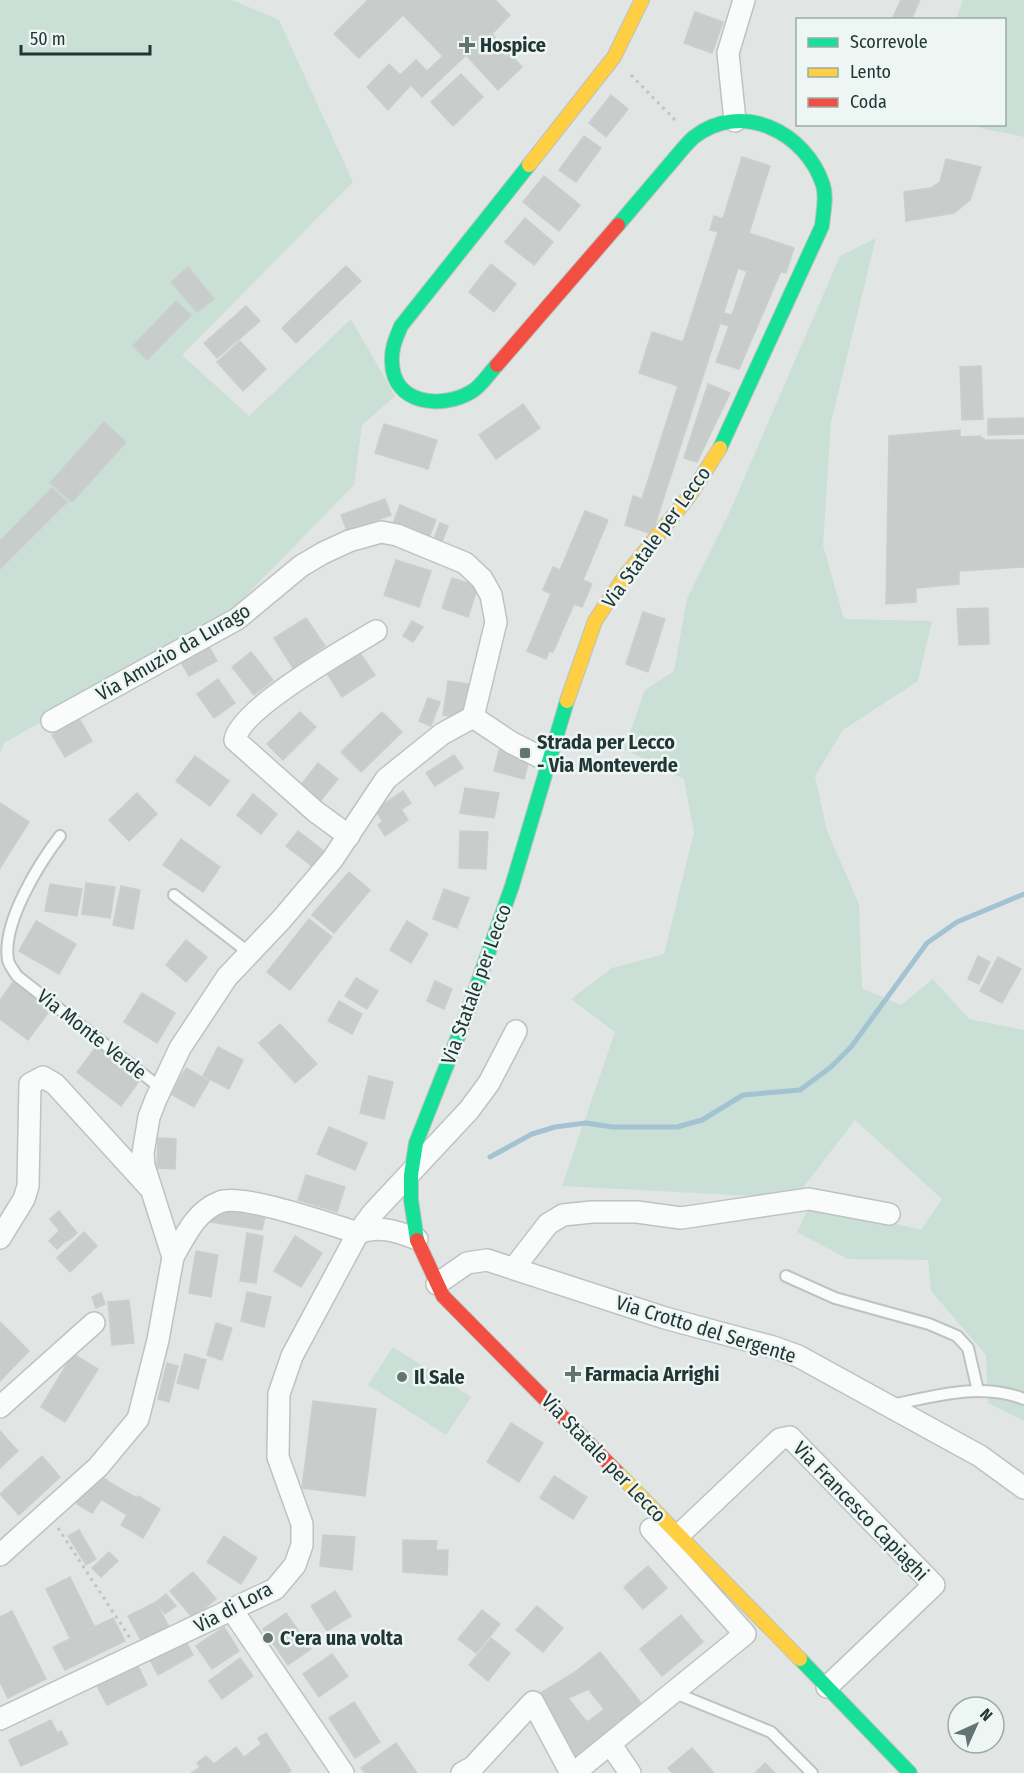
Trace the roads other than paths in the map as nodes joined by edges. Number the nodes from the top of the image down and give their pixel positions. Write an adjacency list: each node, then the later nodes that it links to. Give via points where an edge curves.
1 (642, 0): 3 (main road, Via Statale per Lecco, via 614,57 393,339 390,364 404,391 429,404 461,400 474,391 693,138 714,126)
2 (744, 0): 3 (street, via 728,53)
3 (735, 121): 7 (main road, Via Statale per Lecco, via 770,126 789,136 806,152 823,186 822,226 728,436 690,495 625,576 596,621 576,672)
4 (376, 631): 9 (street, via 286,687 244,723 235,740)
5 (473, 717): 6 (street, Via Amuzio da Lurago, via 496,622 487,586 465,563 381,532 323,553 301,566 237,619); 7 (street); 9 (street, Via Monte Verde, via 442,734 386,779)
6 (52, 721)
7 (550, 762): 14 (main road, Via Statale per Lecco, via 512,886 416,1143)
8 (60, 836): 13 (lane, Via Monte Verde, via 44,857 10,926 8,961 17,976)
9 (349, 836): 11 (street, Via Monte Verde, via 281,920)
10 (174, 895): 11 (lane)
11 (248, 952): 13 (street, Via Monte Verde, via 180,1048)
12 (516, 1031): 14 (street, Via di Lora, via 489,1083)
13 (162, 1089): 15 (street, via 149,1117 143,1153)
14 (411, 1175): 17 (street, Via di Lora); 19 (main road, Via Statale per Lecco)
15 (149, 1187): 18 (street, via 55,1084 43,1077 35,1079 30,1084 28,1186); 20 (street)
16 (889, 1214): 21 (street, via 809,1199 681,1218 638,1212 563,1215 548,1224)
17 (358, 1233): 19 (street, via 370,1228 394,1230); 20 (street, via 259,1204 221,1201 195,1219); 33 (street, Via di Lora, via 292,1356 279,1394 278,1457 302,1524 302,1545 295,1565 275,1589)
18 (0, 1239)
19 (417, 1239): 23 (main road, Via Statale per Lecco)
20 (173, 1257): 32 (street, via 138,1419 98,1467)
21 (514, 1268): 23 (street, Via Crotto del Sergente, via 487,1260 467,1263); 27 (street, Via Crotto del Sergente, via 665,1318 798,1356)
22 (786, 1276): 25 (lane, via 835,1298 929,1324 957,1336 968,1348)
23 (437, 1284): 29 (main road, Via Statale per Lecco, via 463,1318)
24 (94, 1323): 28 (street)
25 (978, 1391): 26 (lane, via 1011,1394); 27 (lane)
26 (1024, 1400)
27 (891, 1406): 30 (street, Via Crotto del Sergente, via 980,1456)
28 (0, 1407)
29 (556, 1410): 31 (main road, Via Statale per Lecco); 35 (street, via 552,1422 744,1631 742,1639)
30 (1024, 1488)
31 (679, 1536): 34 (main road, Via Statale per Lecco); 34 (street, Via Francesco Capiaghi, via 780,1439 790,1437 934,1585)
32 (0, 1555)
33 (232, 1610): 36 (street, Via di Lora); 38 (street)
34 (827, 1687): 43 (main road, Via Statale per Lecco)
35 (675, 1693): 37 (street); 42 (lane, via 771,1732)
36 (0, 1719)
37 (611, 1745): 40 (street); 41 (street)
38 (344, 1773)
39 (462, 1773): 40 (street, via 473,1767 533,1702)
40 (572, 1773)
41 (630, 1773)
42 (812, 1773)
43 (910, 1773)

